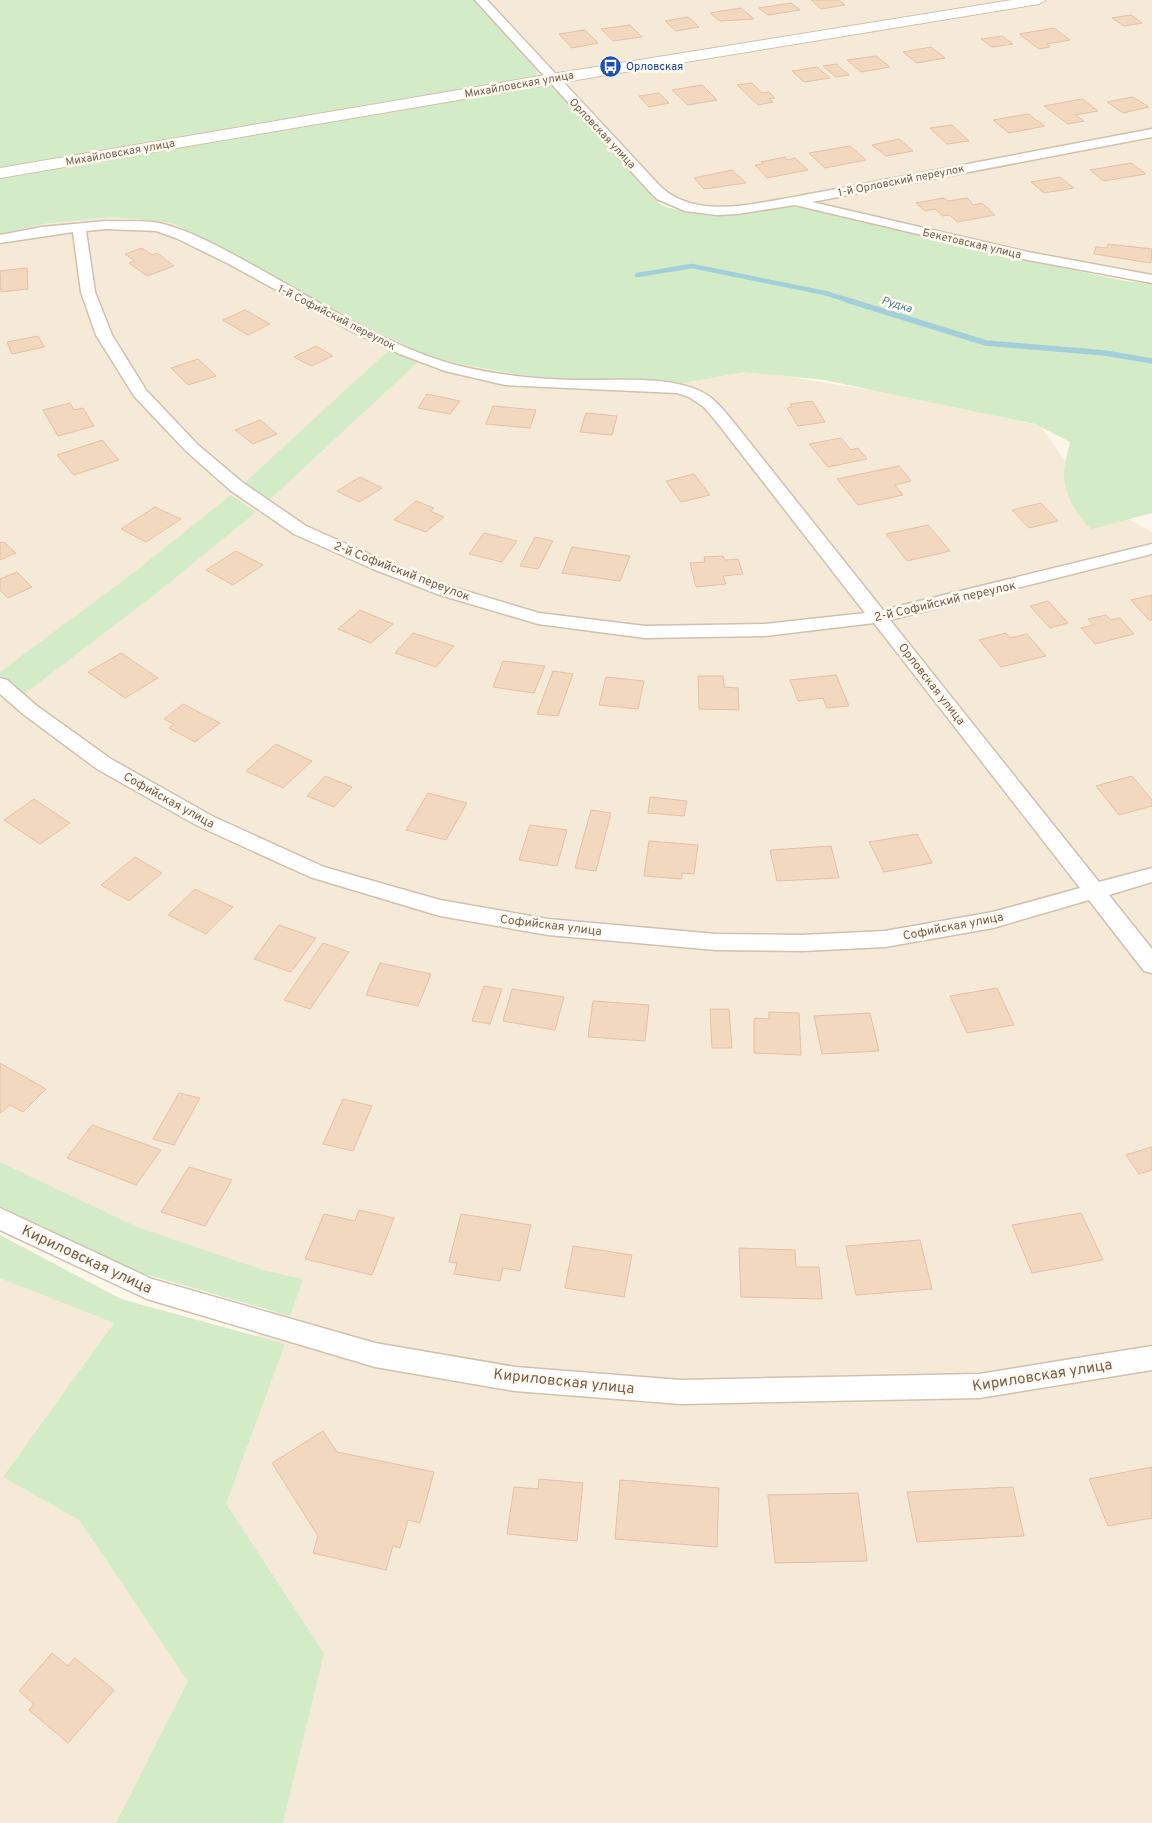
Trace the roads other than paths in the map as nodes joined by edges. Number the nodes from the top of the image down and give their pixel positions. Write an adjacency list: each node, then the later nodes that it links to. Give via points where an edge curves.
1 (481, 0): 3 (street, Орловская улица)
2 (1039, 0): 3 (street, Михайловская улица)
3 (552, 78): 5 (street, Михайловская улица); 6 (street, Орловская улица)
4 (1152, 134): 7 (street, 1-й Орловский переулок)
5 (0, 173)
6 (654, 188): 7 (street, 1-й Орловский переулок, via 662,196 685,207 717,211)
7 (794, 201): 10 (street, Бекетовская улица, via 1028,256)
8 (79, 229): 9 (street, 1-й Софийский переулок, via 51,230); 11 (street, 1-й Софийский переулок, via 130,225 157,227 181,235 360,330 450,368 505,380 679,389); 13 (street, 2-й Софийский переулок, via 88,292 104,335 140,393 192,448 236,486 300,530 446,591 538,618 645,632 765,630)
9 (0, 239)
10 (1152, 279)
11 (710, 404): 13 (street, Орловская улица)
12 (1152, 549): 13 (street, 2-й Софийский переулок)
13 (880, 617): 16 (street, Орловская улица)
14 (0, 684): 16 (street, Софийская улица, via 104,764 205,821 317,872 440,908 548,927 716,942 802,943 885,939 993,920)
15 (1152, 875): 16 (street, Софийская улица)
16 (1094, 892): 17 (street, Орловская улица)
17 (1152, 965)
18 (0, 1218): 19 (street, Кириловская улица, via 146,1288 376,1355 514,1379 681,1392 979,1386)
19 (1152, 1358)

